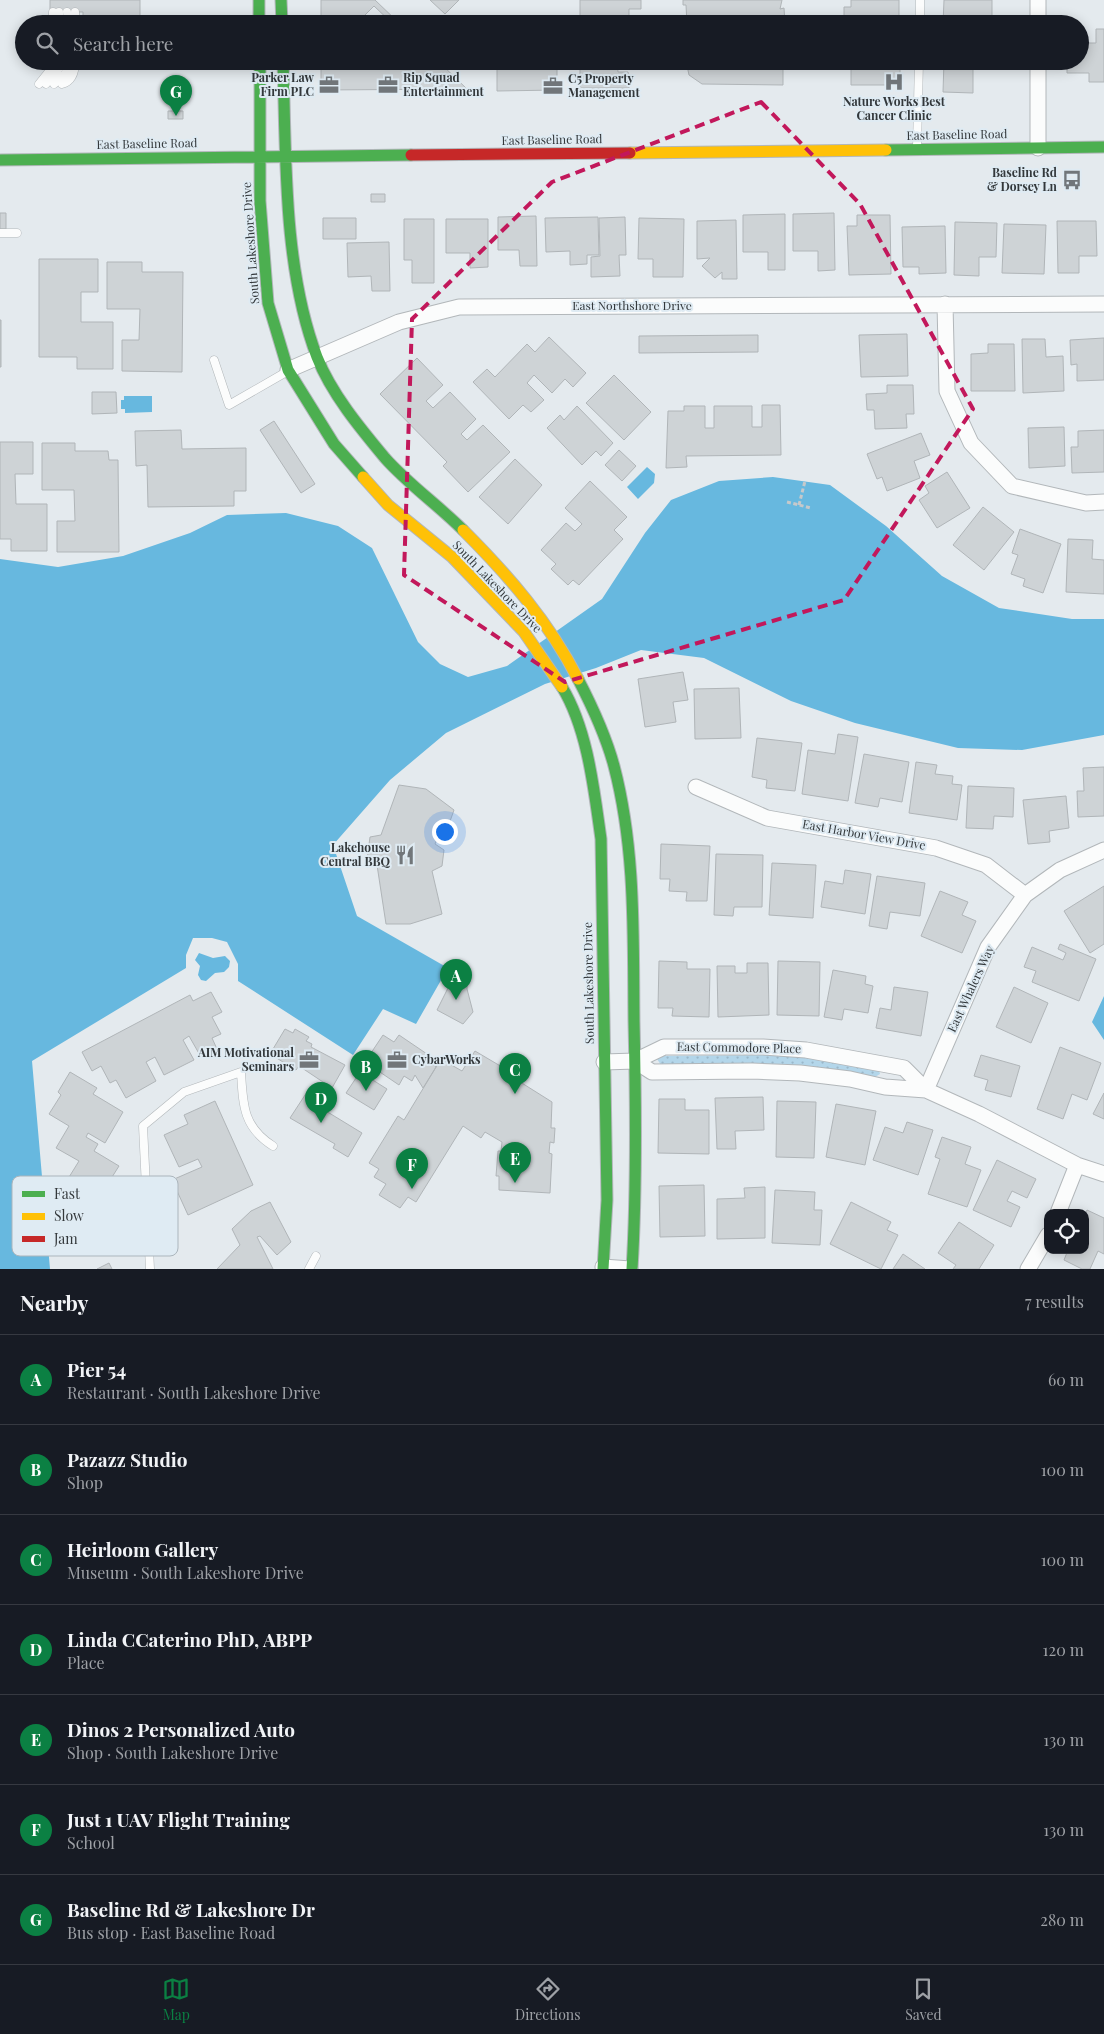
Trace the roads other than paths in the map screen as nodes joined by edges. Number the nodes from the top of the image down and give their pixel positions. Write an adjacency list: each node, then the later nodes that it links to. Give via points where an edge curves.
1 (259, 0): 10 (street)
2 (281, 0): 11 (street)
3 (920, 0): 12 (lane)
4 (1038, 0): 13 (street)
5 (64, 12): 6 (lane); 7 (lane); 8 (lane); 9 (lane)
6 (61, 15)
7 (63, 15)
8 (65, 15)
9 (67, 15)
10 (259, 15)
11 (282, 15)
12 (920, 15)
13 (1038, 15)
14 (51, 70): 22 (lane)
15 (58, 70): 22 (lane)
16 (66, 70): 22 (lane)
17 (74, 70): 22 (lane, via 66,83)
18 (260, 70): 26 (street, South Lakeshore Drive)
19 (283, 70): 27 (street, South Lakeshore Drive)
20 (919, 70): 25 (lane)
21 (1038, 70): 24 (street)
22 (50, 84)
23 (1104, 147): 24 (street, East Baseline Road)
24 (1038, 148): 25 (street, East Baseline Road)
25 (917, 149): 27 (street, East Baseline Road)
26 (260, 156): 27 (street, East Baseline Road); 28 (street, East Baseline Road); 35 (street, South Lakeshore Drive, via 268,303)
27 (286, 156): 33 (street, South Lakeshore Drive, via 295,276)
28 (0, 160)
29 (0, 233): 30 (lane)
30 (18, 233)
31 (945, 304): 32 (street, East Northshore Drive); 33 (street, East Northshore Drive, via 460,307 399,322); 36 (street, via 947,391 971,443 1012,486 1086,503)
32 (1104, 304)
33 (317, 357): 35 (street, East Northshore Drive); 40 (street, South Lakeshore Drive, via 352,415 386,459 506,573 563,650 579,681 607,743 626,818 632,871)
34 (214, 360): 35 (lane, East Northshore Drive, via 228,405)
35 (288, 370): 41 (street, South Lakeshore Drive, via 334,444 388,506 452,557 524,632 564,692 582,736 599,812)
36 (1104, 502)
37 (696, 787): 39 (street, East Harbor View Drive, via 767,818 936,848 986,865)
38 (1104, 850): 39 (street, East Whalers Way, via 1060,870)
39 (1025, 895): 42 (street, East Whalers Way, via 988,947)
40 (635, 1061): 41 (street, East Commodore Place); 42 (street, East Commodore Place, via 652,1072 752,1070 800,1073 885,1087); 42 (street, East Commodore Place, via 664,1047 806,1050 904,1068); 54 (street, South Lakeshore Drive, via 635,1202)
41 (604, 1062): 51 (street, South Lakeshore Drive, via 607,1200)
42 (926, 1090): 44 (street, East Commodore Place)
43 (273, 1146): 46 (lane, via 257,1136 243,1109 241,1072 184,1092 143,1126)
44 (1077, 1165): 45 (street, East Commodore Place); 47 (street)
45 (1104, 1174)
46 (145, 1176)
47 (1060, 1209)
48 (1044, 1242): 55 (street)
49 (149, 1256): 52 (lane)
50 (316, 1256): 53 (lane)
51 (603, 1268): 54 (street)
52 (150, 1269)
53 (309, 1269)
54 (631, 1269)
55 (1028, 1269)

